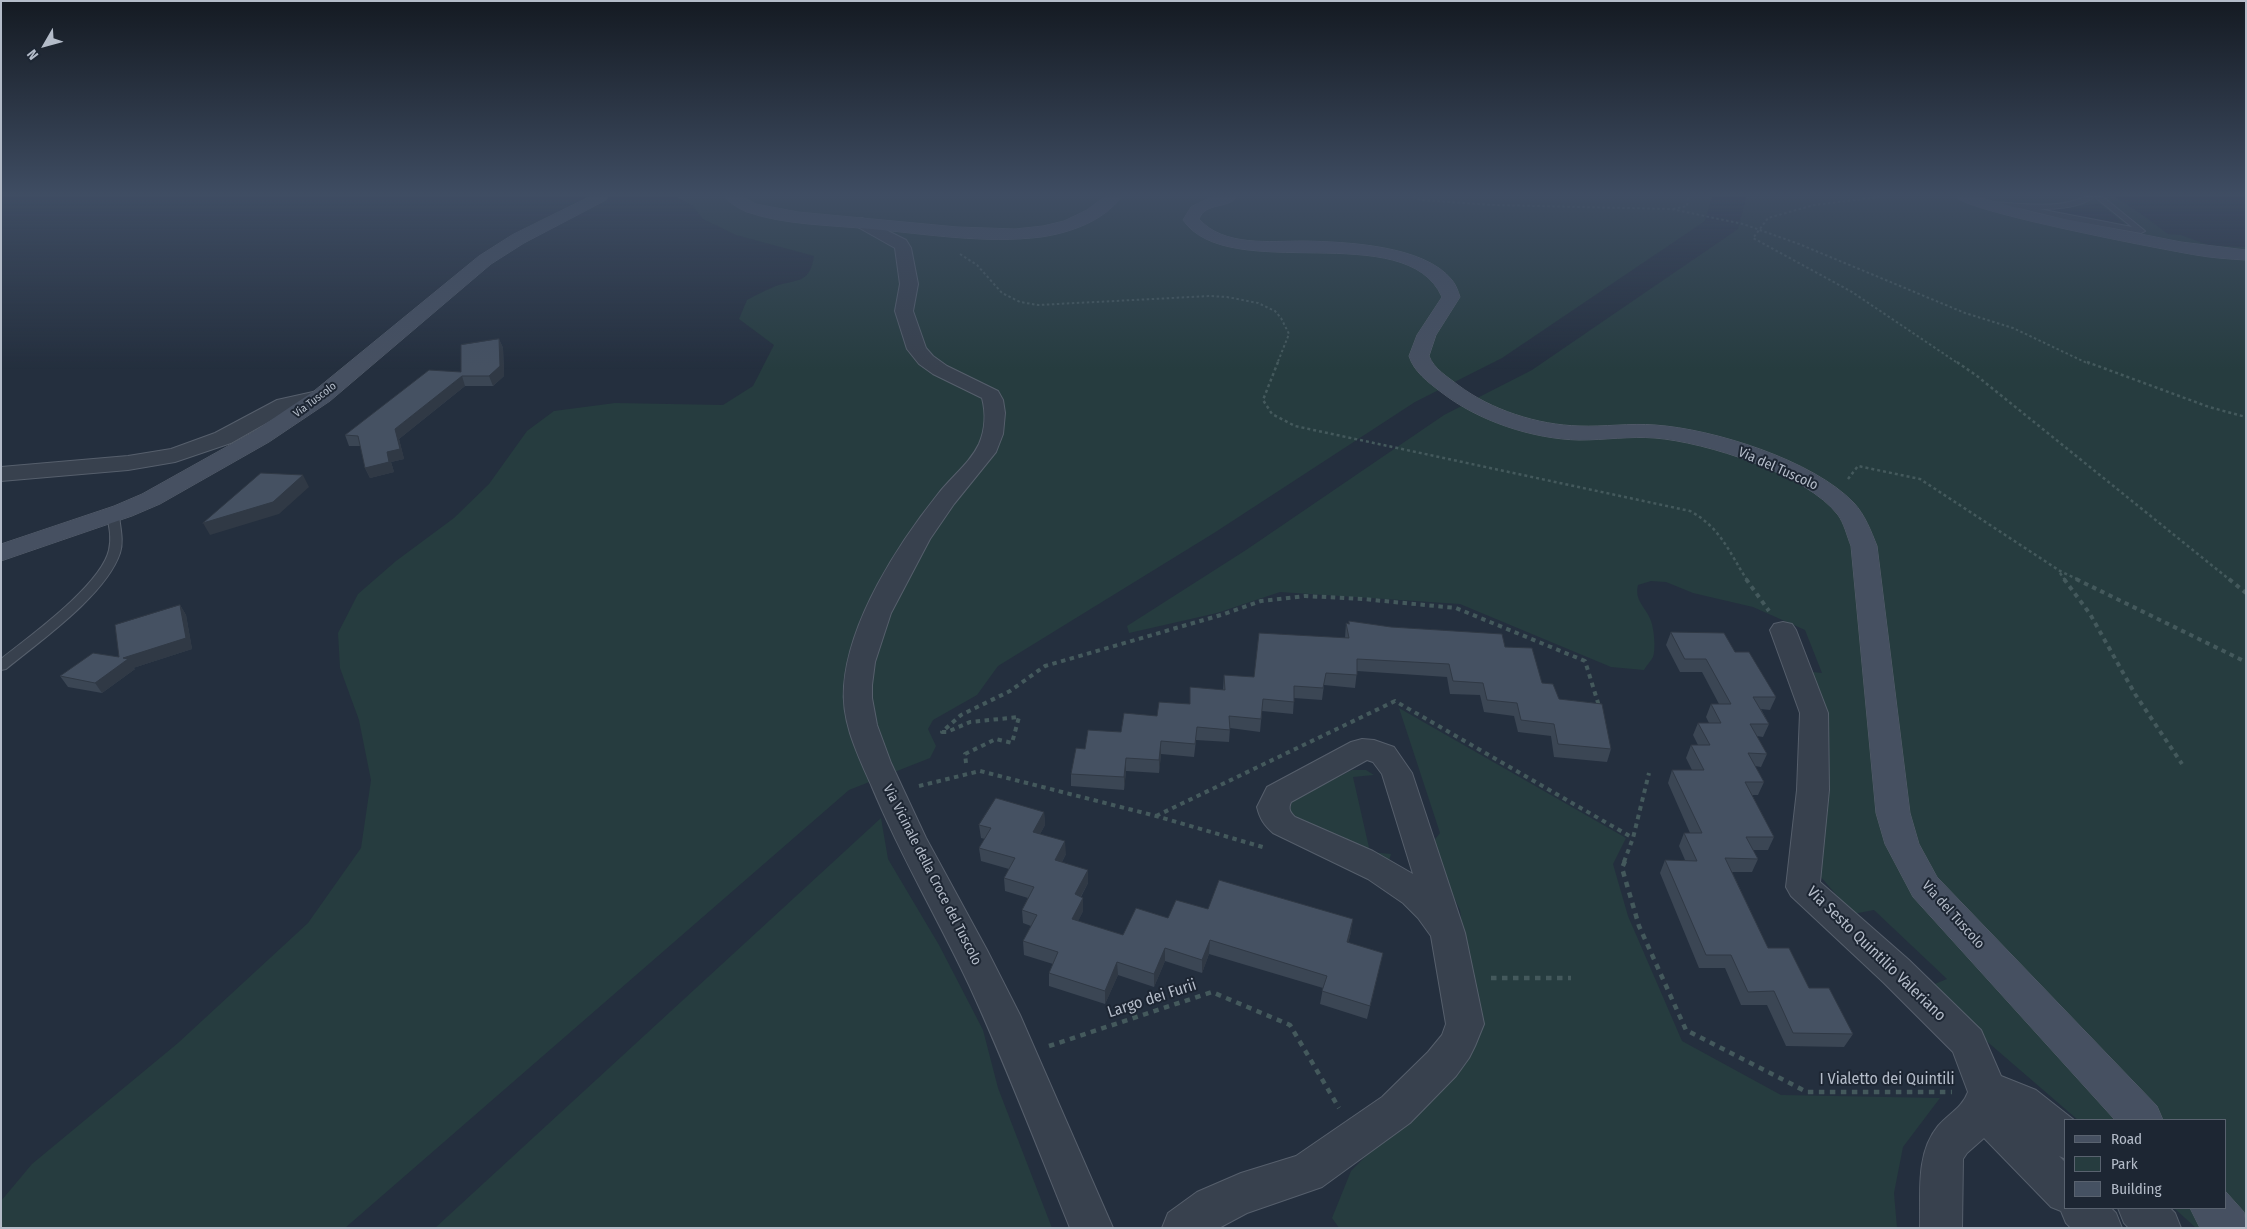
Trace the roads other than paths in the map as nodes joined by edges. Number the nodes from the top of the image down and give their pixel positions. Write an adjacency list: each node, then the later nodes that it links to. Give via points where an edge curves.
1 (494, 254): 4 (street, Via Tuscolo)
2 (904, 254): 18 (street, Via Vicinale della Croce del Tuscolo, via 908,284 904,311 917,349 940,370 991,395 995,412 992,436 984,455 944,501 889,593 863,655 858,688 860,713 889,794 987,985)
3 (1376, 254): 12 (street, Via del Tuscolo, via 1413,262 1431,270 1449,287 1451,297 1421,346 1419,356 1426,369 1459,397 1521,422 1576,433 1634,430 1707,441 1740,451 1808,480 1846,509 1864,546 1893,813 1902,844 1925,886)
4 (322, 396): 5 (street, via 284,404 228,436 175,455 107,466); 6 (street, Via Tuscolo, via 179,485)
5 (1, 474)
6 (113, 515): 7 (street, Via Tuscolo); 9 (lane, via 115,550 106,571)
7 (1, 553)
8 (1783, 630): 11 (street, Via Sesto Quintilio Valeriano, via 1814,713 1813,790 1804,887 1968,1042)
9 (1, 666)
10 (1448, 933): 10 (street, via 1397,773 1386,756 1373,748 1362,749 1278,796 1273,807 1276,818 1284,825 1375,867 1431,909); 19 (street, via 1465,1024 1456,1046 1442,1064 1396,1110 1307,1173 1241,1194 1212,1207)
11 (1985, 1100): 13 (street, via 2006,1094 2031,1107); 14 (street); 20 (street, via 1969,1126 1953,1139 1943,1155)
12 (2141, 1119)
13 (2064, 1138)
14 (2064, 1190)
15 (2083, 1209): 21 (street)
16 (2139, 1209): 22 (street)
17 (2213, 1209): 23 (street)
18 (1092, 1228)
19 (1183, 1228)
20 (1941, 1228)
21 (2102, 1228)
22 (2160, 1228)
23 (2228, 1228)

